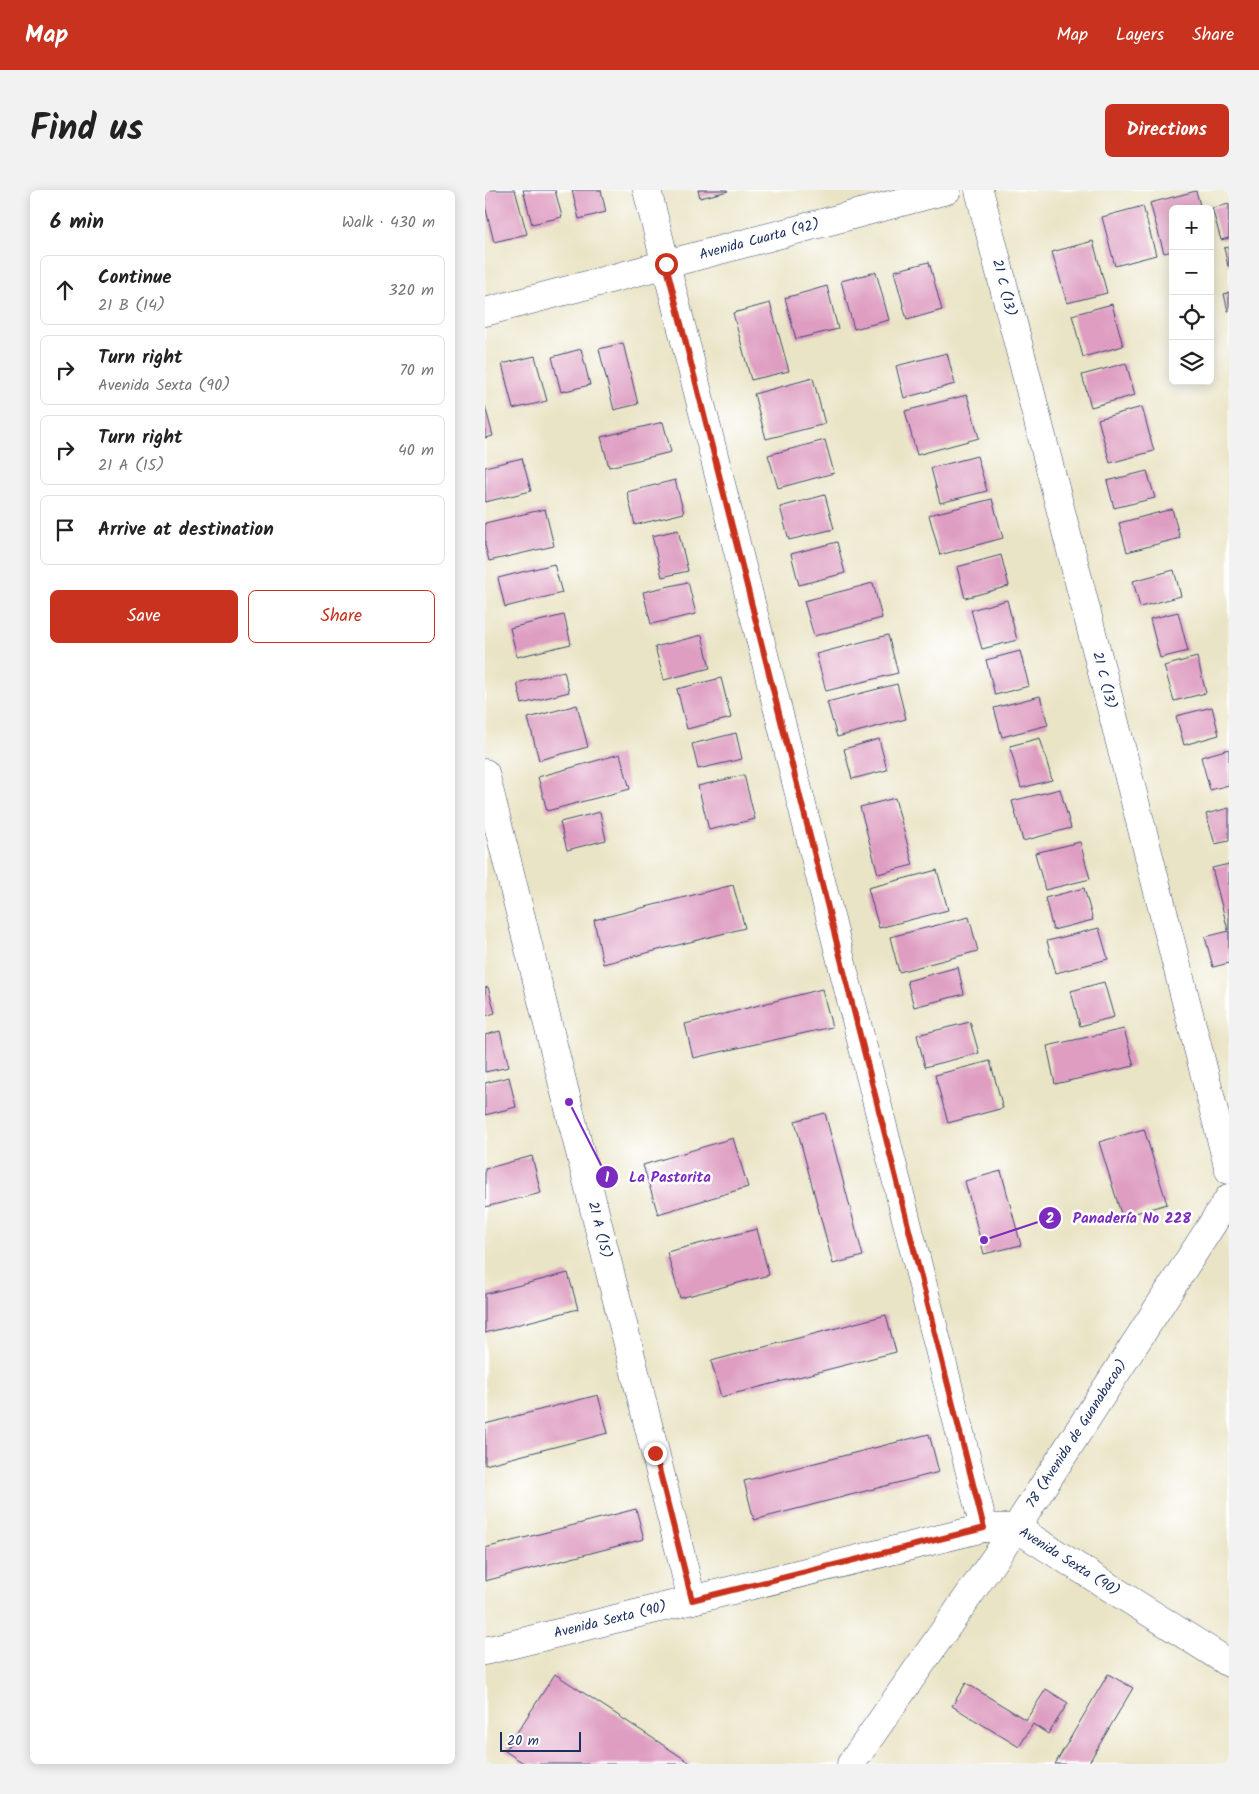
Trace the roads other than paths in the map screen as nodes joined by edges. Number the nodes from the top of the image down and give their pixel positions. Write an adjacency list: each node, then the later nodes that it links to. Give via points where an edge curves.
1 (647, 190): 4 (street)
2 (947, 190): 4 (street, Avenida Cuarta (92))
3 (979, 190): 7 (street, 21 C (13))
4 (666, 264): 5 (street, Avenida Cuarta (92)); 9 (street)
5 (485, 312)
6 (485, 773): 11 (street, 21 A (15))
7 (1229, 1170)
8 (1229, 1198): 10 (street, 78 (Avenida de Guanabacoa))
9 (984, 1528): 10 (street, Avenida Sexta (90)); 11 (street, Avenida Sexta (90))
10 (1016, 1528): 13 (street, Avenida Sexta (90)); 14 (street, 78 (Avenida de Guanabacoa))
11 (692, 1600): 12 (street, Avenida Sexta (90))
12 (485, 1650)
13 (1229, 1663)
14 (851, 1764)

